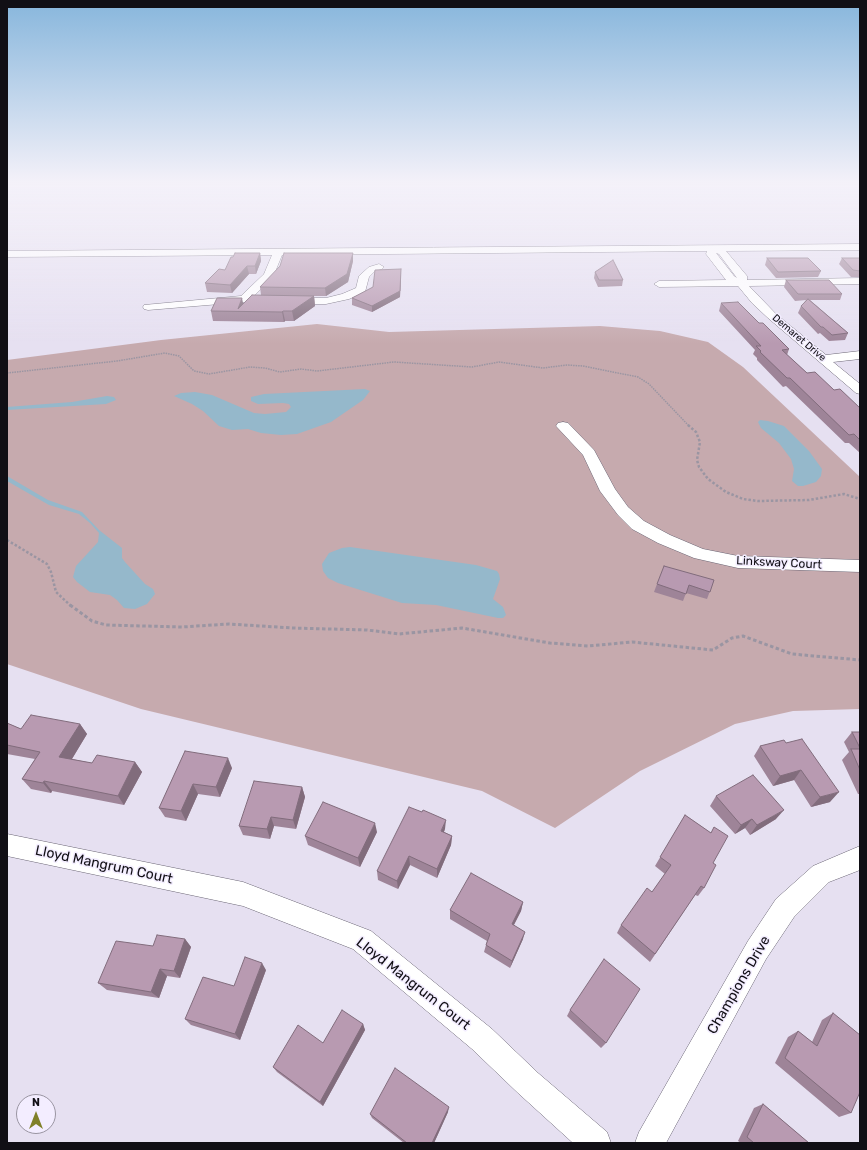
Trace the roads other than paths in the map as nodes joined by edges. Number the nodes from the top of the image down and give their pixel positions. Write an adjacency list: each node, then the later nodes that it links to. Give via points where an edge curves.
1 (860, 247): 2 (street)
2 (713, 248): 3 (street); 7 (street, Demaret Drive, via 711,254 725,273)
3 (278, 252): 4 (street); 9 (street, via 269,276)
4 (7, 254)
5 (380, 266): 9 (street, via 364,276 361,290 345,297 326,301)
6 (860, 281): 7 (street)
7 (741, 283): 8 (street); 12 (street, Demaret Drive, via 772,316)
8 (660, 284)
9 (244, 299): 10 (street)
10 (148, 307)
11 (860, 355): 12 (street)
12 (824, 359): 13 (street, Demaret Drive)
13 (860, 390)
14 (563, 426): 15 (street, Linksway Court, via 589,453 608,491 623,511 638,525 664,539 700,554 738,562)
15 (860, 566)
16 (7, 845): 18 (street, Lloyd Mangrum Court, via 243,894 362,940 482,1039)
17 (860, 858): 19 (street, Champions Drive, via 821,874 785,908 749,963)
18 (596, 1143)
19 (650, 1143)

